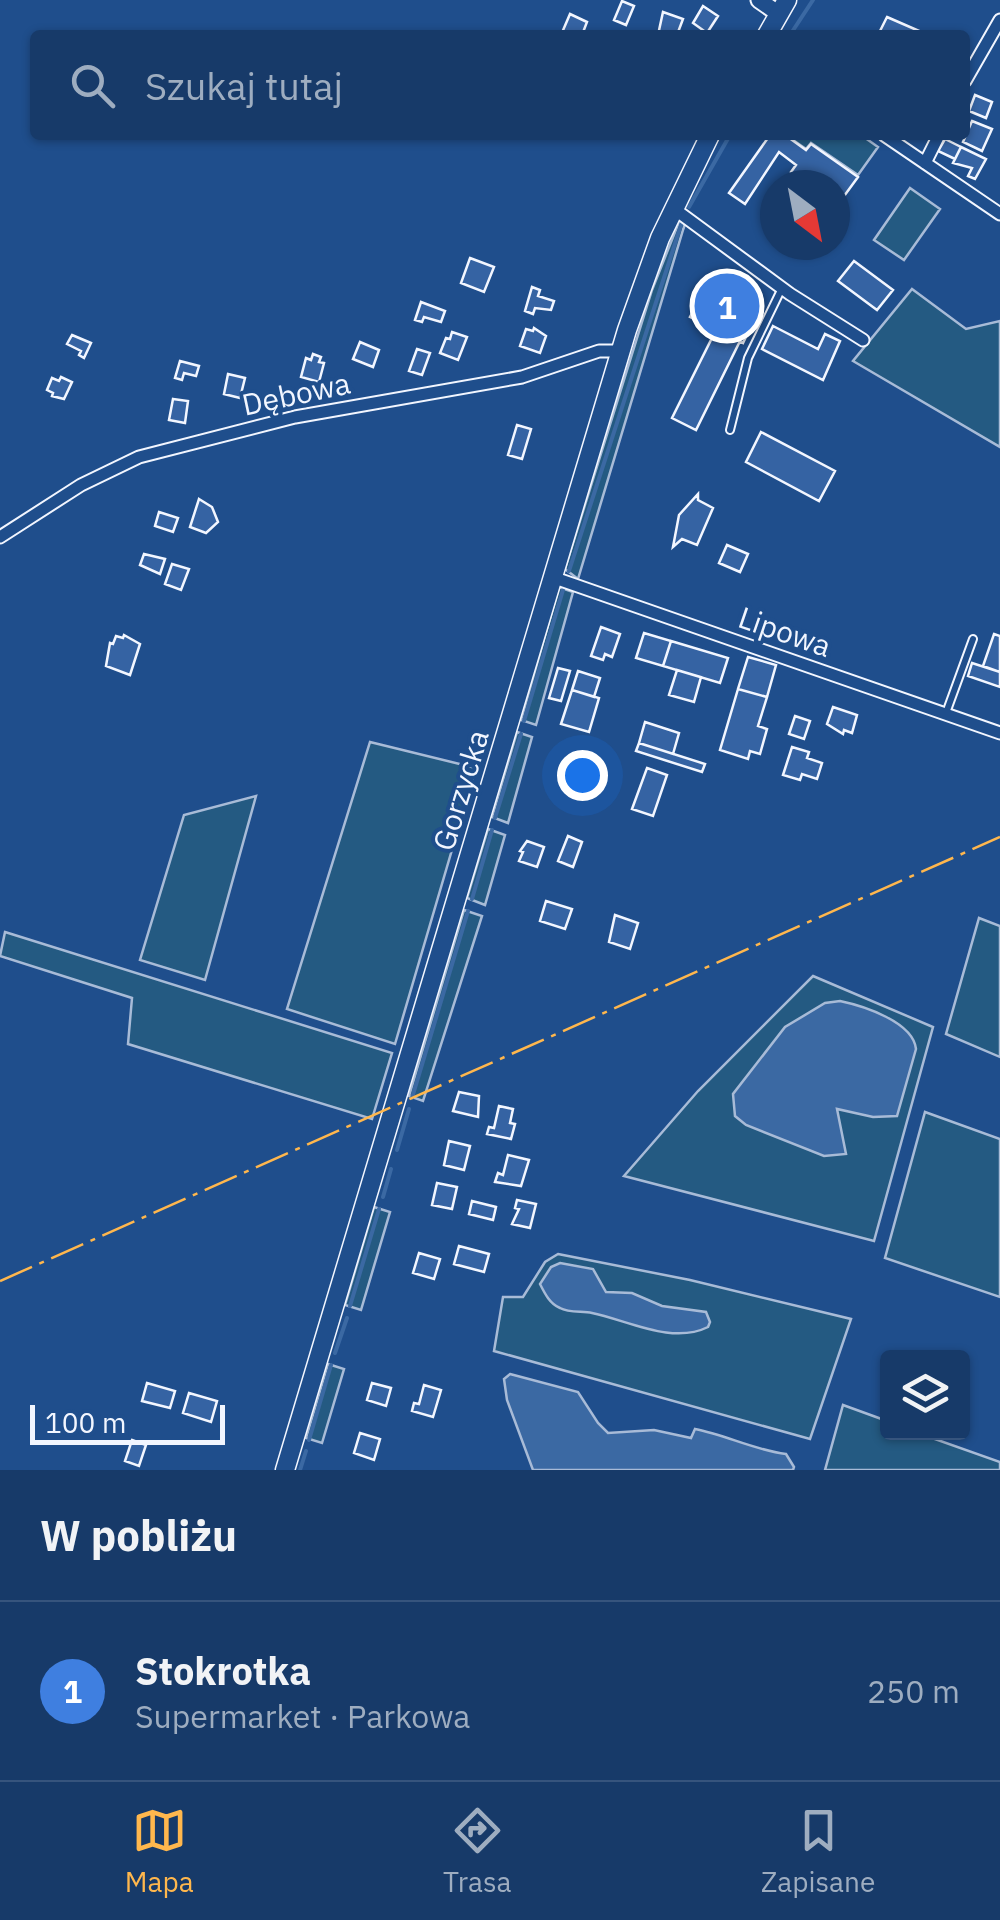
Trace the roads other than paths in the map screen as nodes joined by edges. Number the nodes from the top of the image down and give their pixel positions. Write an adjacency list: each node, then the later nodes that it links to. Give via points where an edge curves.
1 (759, 0): 2 (street)
2 (783, 7): 4 (main road)
3 (1000, 20): 5 (street)
4 (770, 30)
5 (970, 73)
6 (707, 140): 10 (main road, Gorzycka)
7 (892, 140): 9 (street)
8 (937, 140): 9 (street)
9 (926, 163): 11 (street)
10 (673, 208): 12 (street); 14 (main road, Gorzycka)
11 (1000, 214)
12 (782, 288): 13 (street); 15 (lane, via 748,358)
13 (863, 340)
14 (620, 351): 16 (street, Dębowa, via 138,456); 17 (main road, Gorzycka)
15 (730, 430)
16 (0, 537)
17 (552, 578): 19 (street, Lipowa); 21 (main road, Gorzycka)
18 (973, 639): 19 (lane)
19 (946, 713): 20 (street, Lipowa)
20 (1000, 734)
21 (285, 1470)

